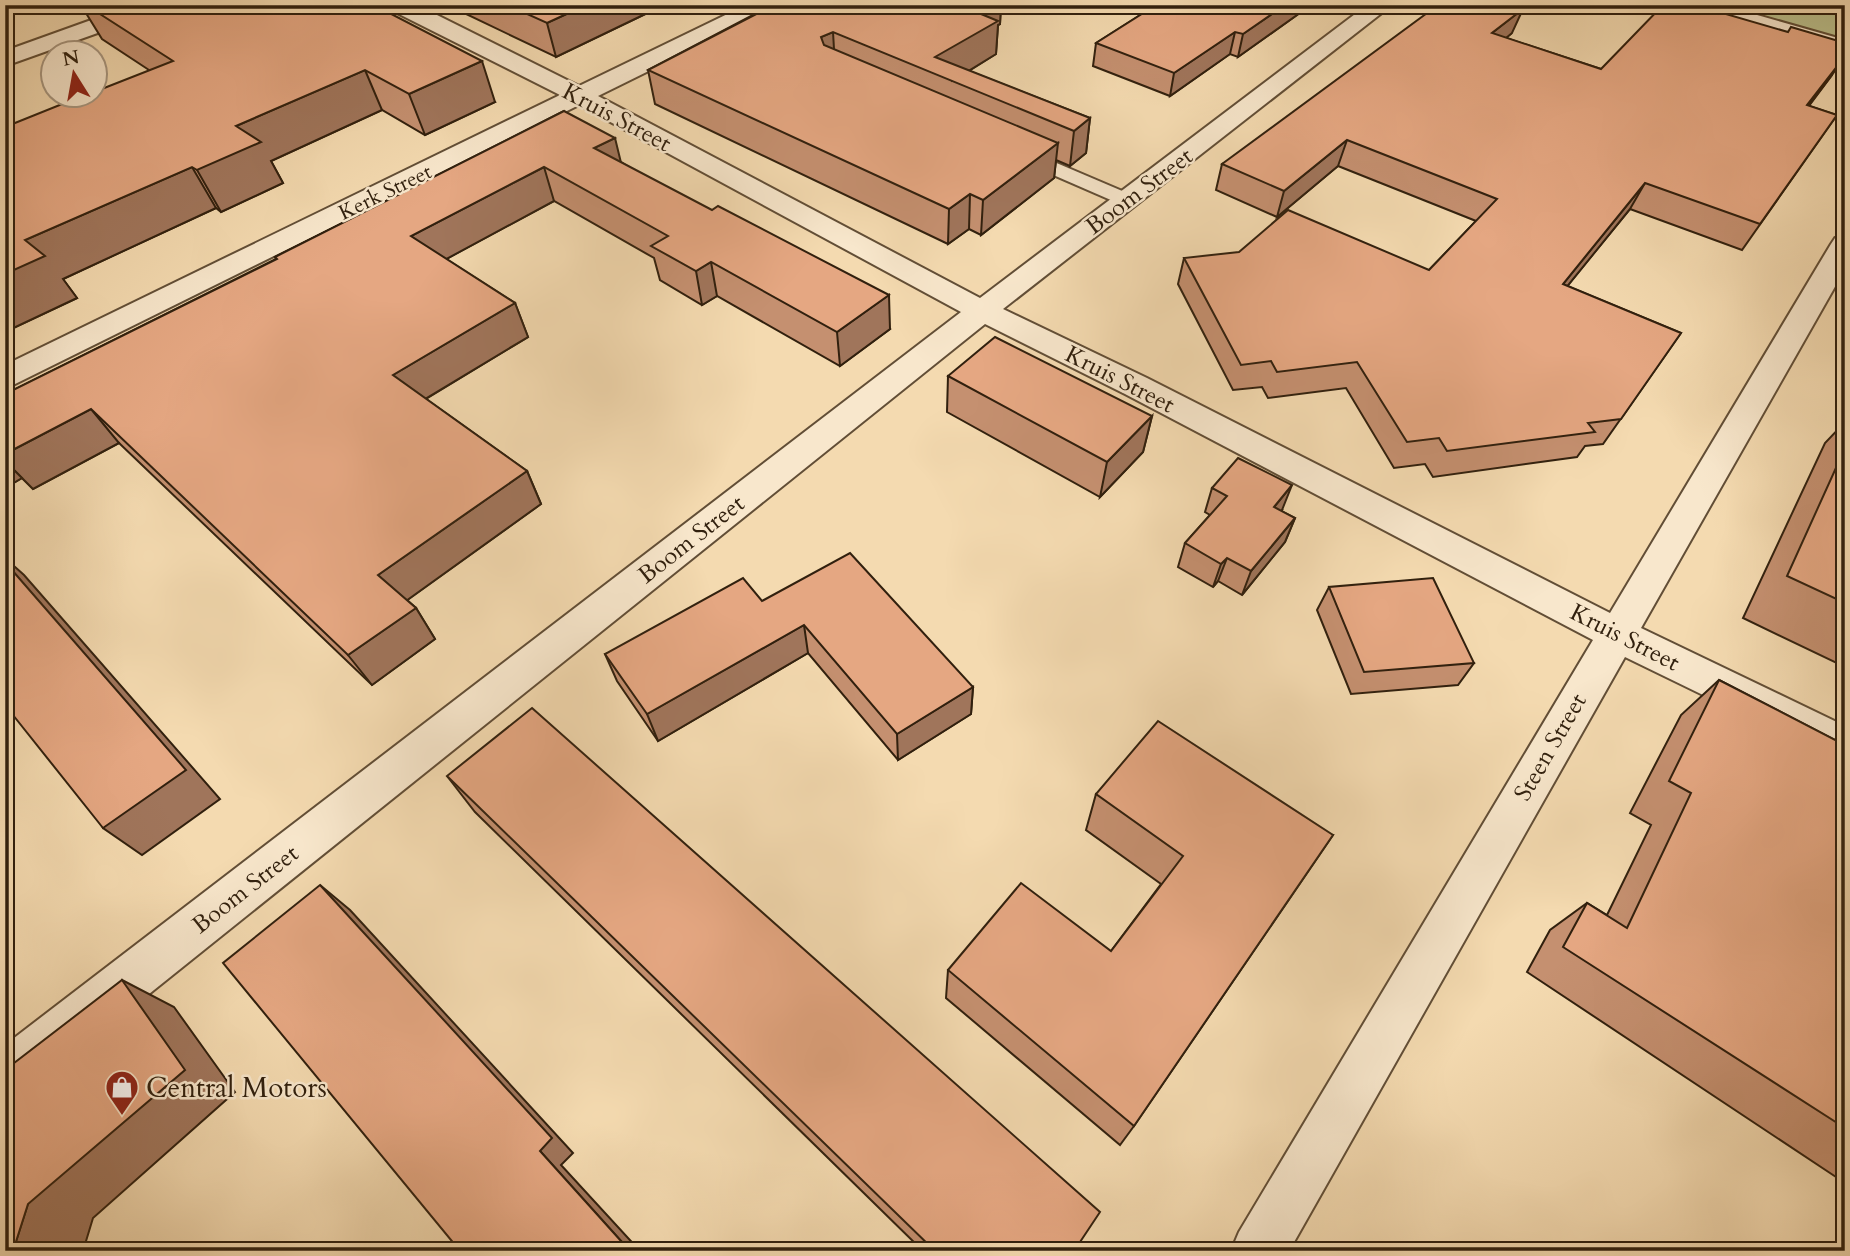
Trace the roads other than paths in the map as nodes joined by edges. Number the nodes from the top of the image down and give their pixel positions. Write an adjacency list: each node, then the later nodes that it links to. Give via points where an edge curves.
1 (154, 5): 7 (street)
2 (399, 5): 8 (street, Kruis Street)
3 (764, 5): 8 (street, Kerk Street)
4 (1381, 5): 10 (street, Boom Street)
5 (1697, 5): 6 (street)
6 (1845, 47)
7 (5, 59)
8 (580, 96): 12 (street, Kruis Street); 13 (street, Kerk Street)
9 (999, 145): 10 (lane)
10 (1127, 200): 12 (street, Boom Street)
11 (1845, 244): 14 (street, Steen Street)
12 (982, 311): 14 (street, Kruis Street); 16 (street, Boom Street)
13 (5, 378)
14 (1616, 634): 15 (street, Kruis Street); 17 (street, Steen Street)
15 (1845, 746)
16 (5, 1077)
17 (1258, 1251)

